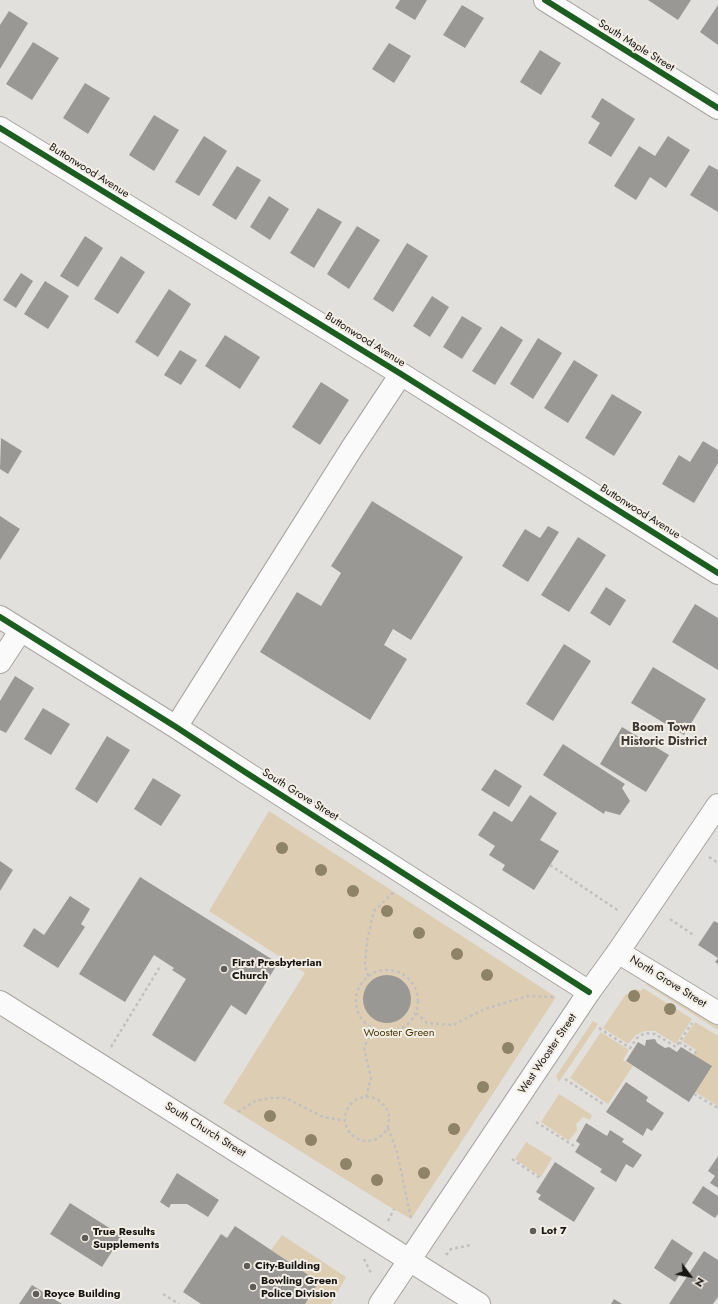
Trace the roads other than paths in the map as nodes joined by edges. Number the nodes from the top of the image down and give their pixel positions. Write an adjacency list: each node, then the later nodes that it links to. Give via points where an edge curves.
1 (545, 0): 2 (street, South Maple Street)
2 (718, 108)
3 (0, 128): 4 (street, Buttonwood Avenue)
4 (401, 374): 5 (street, Buttonwood Avenue); 9 (street)
5 (718, 573)
6 (0, 617): 7 (street, South Grove Street)
7 (21, 630): 8 (street); 9 (street, South Grove Street)
8 (0, 662)
9 (176, 726): 12 (street, South Grove Street)
10 (718, 805): 11 (street, West Wooster Street)
11 (618, 952): 12 (street, West Wooster Street); 14 (street, North Grove Street)
12 (589, 992): 15 (street, West Wooster Street)
13 (0, 1002): 15 (street, South Church Street)
14 (718, 1013)
15 (409, 1261): 16 (street, West Wooster Street); 17 (street, South Church Street)
16 (380, 1304)
17 (479, 1304)

